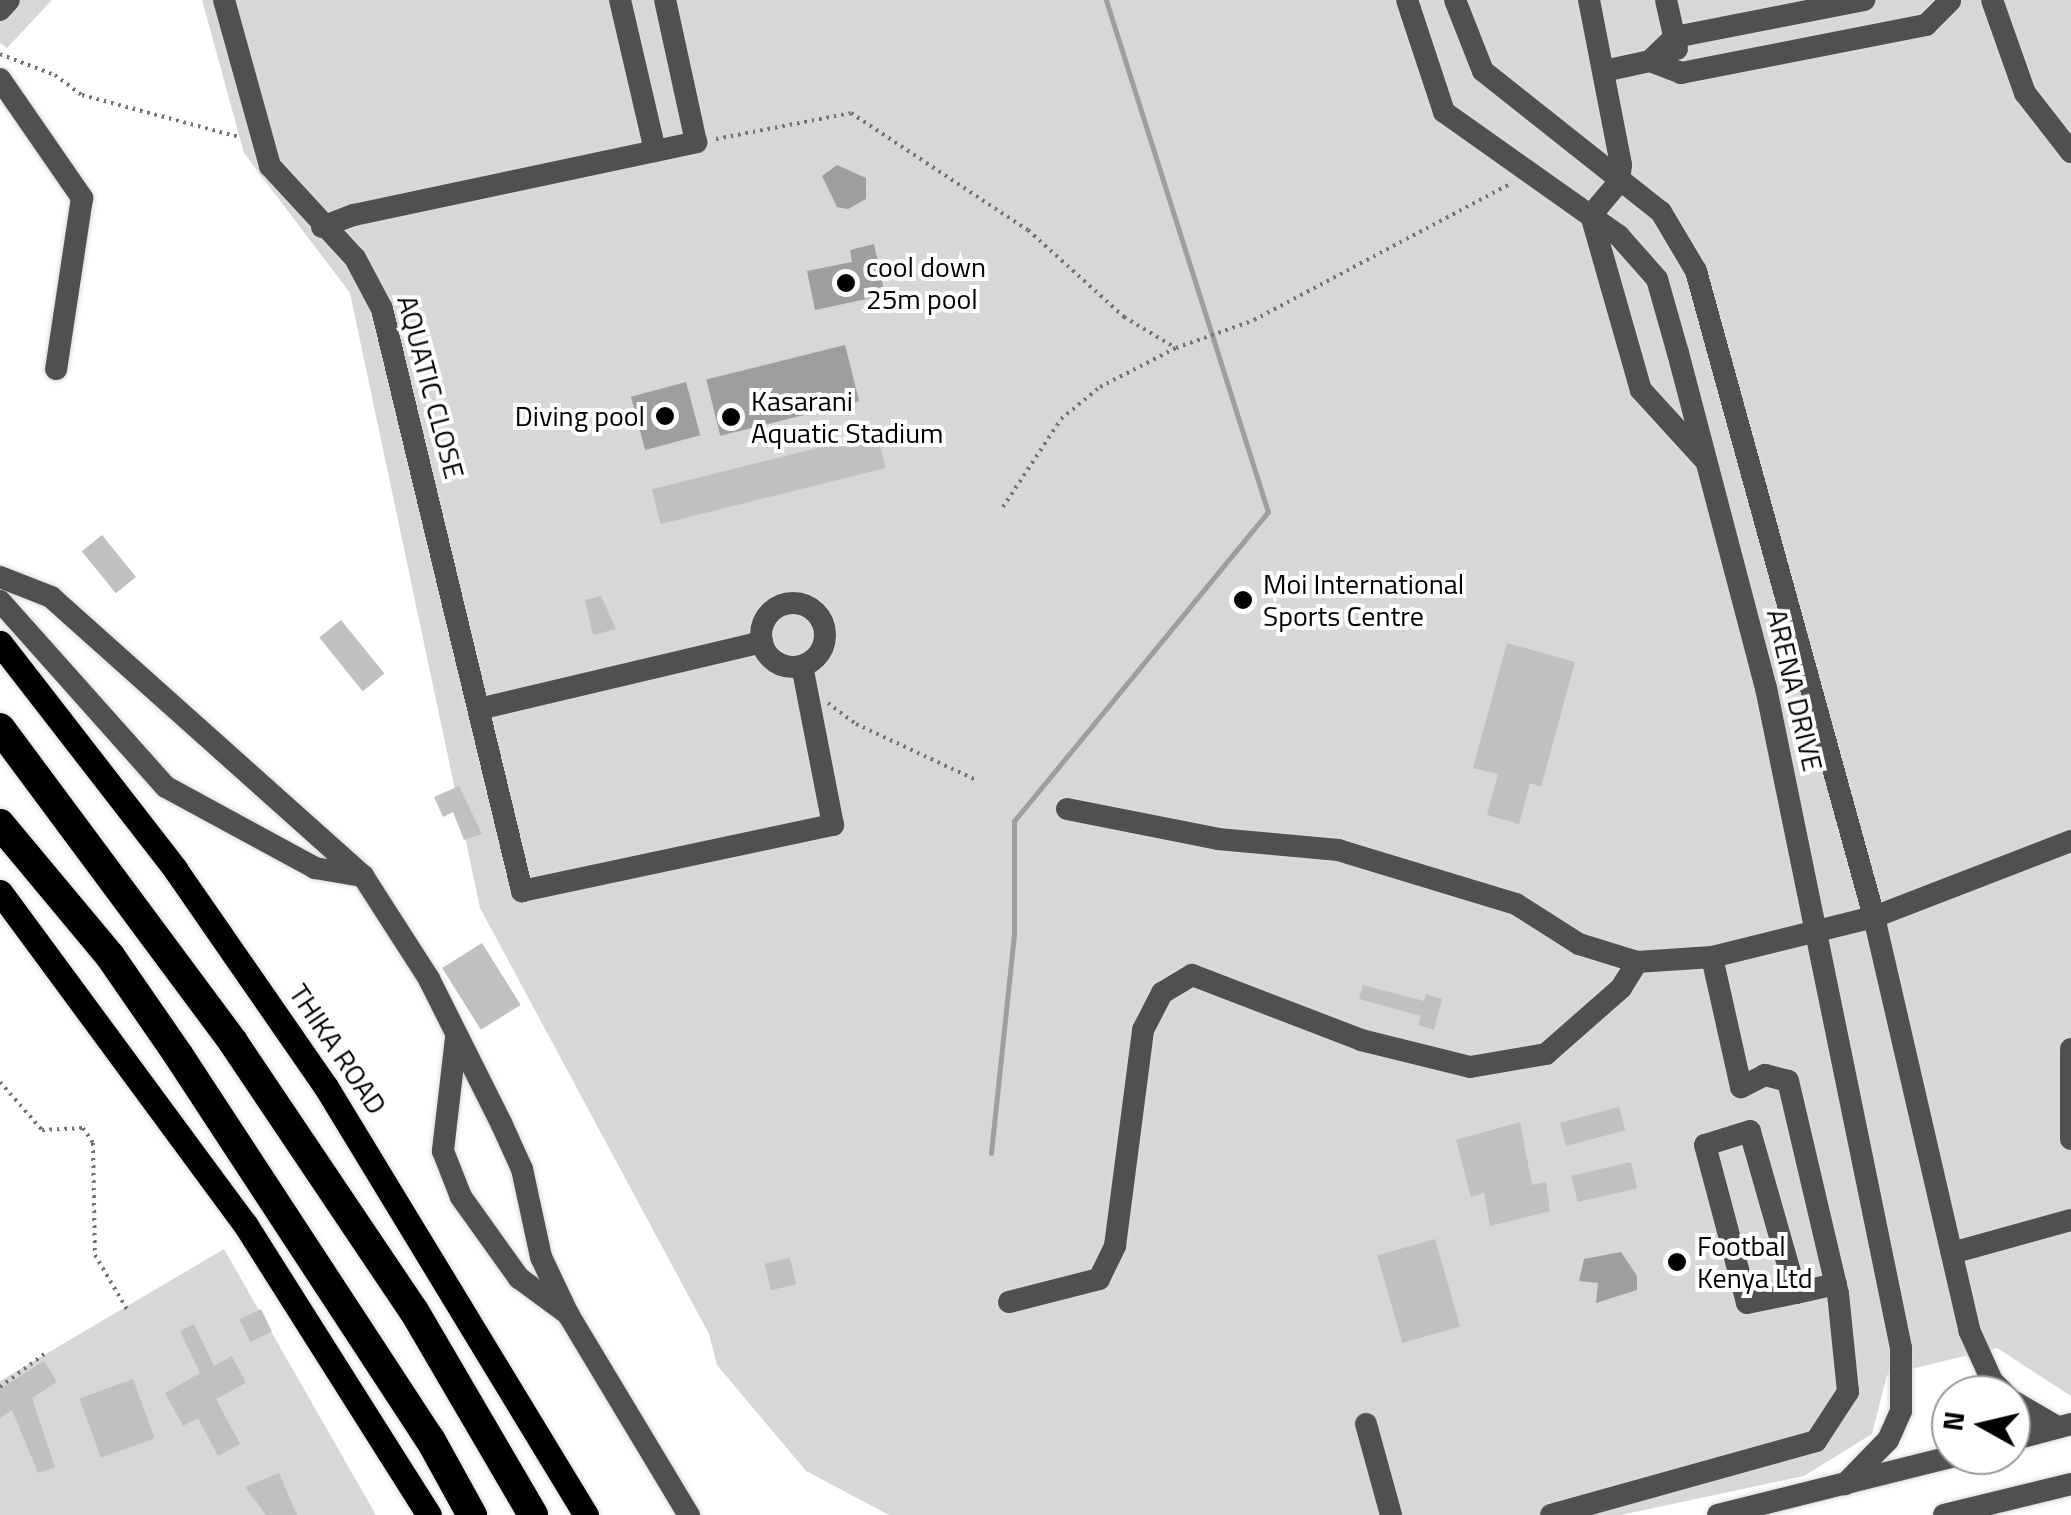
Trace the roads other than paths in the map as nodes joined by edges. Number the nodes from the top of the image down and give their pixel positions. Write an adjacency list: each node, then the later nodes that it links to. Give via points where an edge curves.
1 (8, 0): 12 (street)
2 (224, 0): 23 (street, AQUATIC CLOSE, via 259,138 278,178)
3 (620, 0): 13 (street)
4 (1407, 0): 22 (street, ARENA DRIVE, via 1444,112)
5 (1456, 0): 21 (street, ARENA DRIVE, via 1483,70)
6 (1589, 0): 16 (street)
7 (1666, 0): 14 (street)
8 (1864, 0): 14 (street)
9 (1950, 0): 17 (street, via 1926,25)
10 (1992, 0): 20 (street, via 2025,93)
11 (666, 8): 13 (street); 19 (street, via 696,142)
12 (0, 10)
13 (626, 24): 19 (street)
14 (1675, 37): 15 (street); 17 (street)
15 (1650, 61): 16 (street); 17 (street)
16 (1604, 71): 21 (street)
17 (1682, 72)
18 (0, 80): 24 (street, via 82,198)
19 (655, 150): 23 (street)
20 (2071, 152)
21 (1619, 182): 22 (street); 38 (street, ARENA DRIVE, via 1660,212 1696,271)
22 (1591, 215): 25 (street, via 1641,390); 25 (street, ARENA DRIVE, via 1620,236 1657,280)
23 (322, 227): 31 (street, AQUATIC CLOSE, via 355,258 382,309)
24 (56, 370)
25 (1707, 463): 39 (street, ARENA DRIVE, via 1766,688)
26 (0, 577): 36 (street, via 51,597)
27 (0, 601): 36 (street, via 166,787 315,868)
28 (762, 642): 30 (street, via 776,663); 30 (street, via 762,627 774,609 805,604 821,619 825,640); 31 (street)
29 (0, 643): 64 (main road, THIKA ROAD, via 175,869 326,1087)
30 (802, 666): 31 (street, AQUATIC CLOSE, via 832,825 522,891)
31 (479, 709)
32 (0, 728): 63 (highway, via 244,1058 414,1311)
33 (1067, 809): 41 (street, via 1218,839 1338,850 1516,904 1579,944)
34 (0, 824): 62 (highway, via 110,956 179,1056 430,1439)
35 (2071, 840): 38 (street)
36 (363, 876): 42 (street, via 429,978)
37 (0, 892): 61 (main road, via 245,1224)
38 (1874, 917): 39 (street); 48 (street, ARENA DRIVE)
39 (1818, 929): 40 (street); 59 (street, ARENA DRIVE, via 1900,1348 1902,1411 1888,1440)
40 (1712, 957): 41 (street); 44 (street)
41 (1637, 962): 51 (street, via 1620,988 1546,1054 1470,1067 1361,1040 1192,975 1162,993 1143,1030 1114,1246 1099,1279)
42 (456, 1038): 52 (street, via 522,1168 541,1257); 52 (street, via 442,1151 462,1197 518,1278)
43 (2071, 1049): 46 (street)
44 (1740, 1086): 45 (street); 49 (street, via 1766,1075 1788,1081)
45 (1750, 1131): 50 (street); 50 (street, via 1705,1145 1746,1303)
46 (2071, 1139)
47 (2071, 1220): 48 (street)
48 (1952, 1253): 53 (street, ARENA DRIVE, via 1969,1330)
49 (1836, 1284): 50 (street); 67 (street, via 1848,1392 1816,1441)
50 (1796, 1292)
51 (1009, 1302)
52 (568, 1314): 65 (street)
53 (1989, 1375)
54 (2031, 1410): 56 (street, ARENA DRIVE)
55 (1366, 1424): 66 (street)
56 (2064, 1426): 57 (street)
57 (2031, 1435)
58 (1931, 1462): 59 (street)
59 (1845, 1484): 68 (street)
60 (2071, 1484): 69 (street)
61 (429, 1515)
62 (472, 1515)
63 (533, 1515)
64 (586, 1515)
65 (689, 1515)
66 (1391, 1515)
67 (1550, 1515)
68 (1718, 1515)
69 (1944, 1515)

